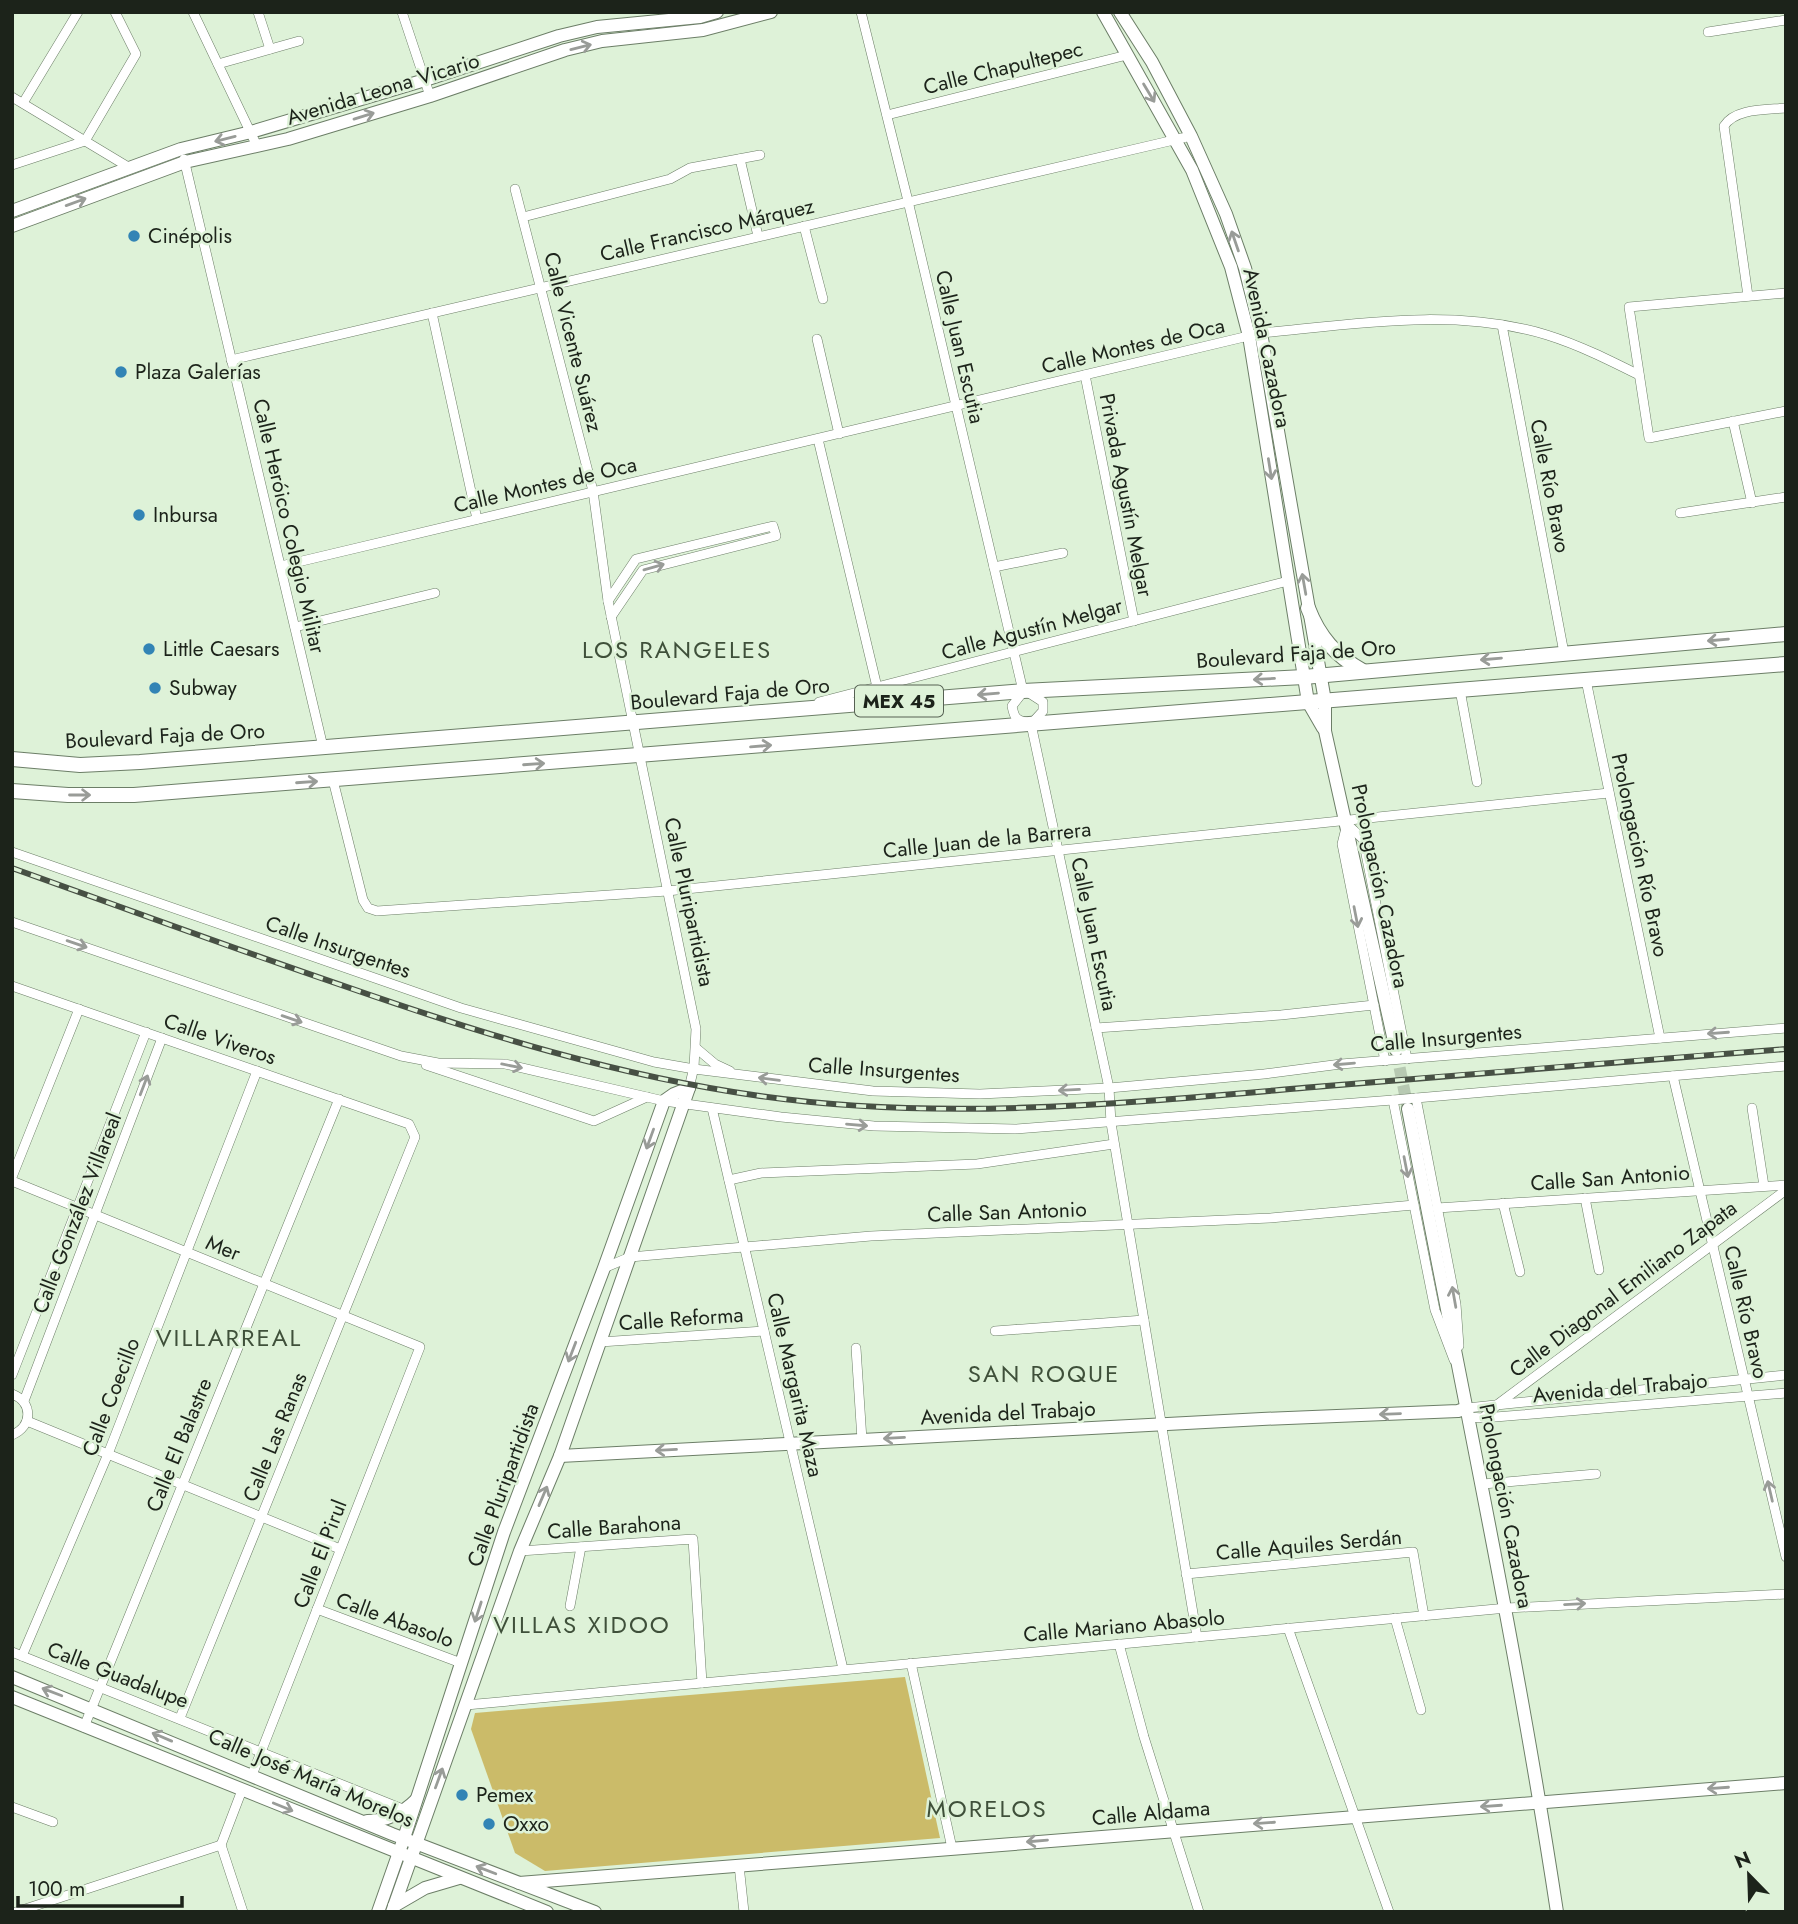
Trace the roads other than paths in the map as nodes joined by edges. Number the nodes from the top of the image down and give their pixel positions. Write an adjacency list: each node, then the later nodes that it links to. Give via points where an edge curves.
1 (78, 12): 22 (street)
2 (115, 12): 28 (street, via 136,54)
3 (193, 12): 17 (street)
4 (258, 12): 14 (street)
5 (402, 12): 19 (street)
6 (717, 12): 16 (street, Avenida Leona Vicario, via 597,27)
7 (771, 12): 18 (street, Avenida Leona Vicario, one-way to 7, via 602,41 703,30)
8 (861, 12): 24 (street, Calle Juan Escutia)
9 (1102, 12): 15 (street, Avenida Cazadora)
10 (1120, 12): 26 (street, Avenida Cazadora)
11 (1786, 20): 12 (street)
12 (1708, 32)
13 (299, 41): 14 (street)
14 (270, 49): 17 (street)
15 (1127, 55): 24 (street, Calle Chapultepec); 27 (street, Avenida Cazadora, one-way to 27)
16 (484, 60): 18 (street); 19 (street, Avenida Leona Vicario)
17 (218, 64): 25 (street)
18 (489, 76): 20 (street, Avenida Leona Vicario)
19 (425, 80): 20 (street); 25 (street, Avenida Leona Vicario)
20 (430, 96): 29 (street, Avenida Leona Vicario, one-way to 20)
21 (12, 97): 22 (street)
22 (23, 103): 28 (street)
23 (1786, 108): 44 (street, via 1736,114 1724,126)
24 (887, 115): 36 (street, Calle Juan Escutia)
25 (251, 132): 29 (street); 31 (street, Avenida Leona Vicario, one-way to 31)
26 (1191, 136): 27 (street, Calle Francisco Márquez); 48 (street, Avenida Cazadora, one-way to 26, via 1245,268)
27 (1177, 139): 36 (street, Calle Francisco Márquez); 48 (street, Avenida Cazadora, via 1212,215)
28 (85, 141): 33 (street); 34 (street)
29 (257, 146): 31 (street, Avenida Leona Vicario)
30 (760, 155): 32 (street)
31 (183, 156): 34 (street, Avenida Leona Vicario); 39 (street, Avenida Leona Vicario, one-way to 31); 50 (street, Calle Heróico Colegio Militar)
32 (740, 159): 38 (street); 41 (street)
33 (12, 165)
34 (131, 168): 37 (street, Avenida Leona Vicario)
35 (515, 189): 38 (street, Calle Vicente Suárez)
36 (908, 201): 40 (street, Calle Francisco Márquez); 53 (street, Calle Juan Escutia)
37 (12, 211)
38 (523, 217): 42 (street, Calle Vicente Suárez)
39 (12, 226)
40 (804, 226): 41 (street, Calle Francisco Márquez); 45 (street)
41 (758, 236): 42 (street, Calle Francisco Márquez)
42 (540, 287): 46 (street, Calle Francisco Márquez); 58 (street, Calle Vicente Suárez)
43 (1786, 293): 44 (street)
44 (1748, 296): 52 (street, via 1629,307)
45 (823, 299)
46 (432, 313): 50 (street, Calle Francisco Márquez); 62 (street)
47 (1502, 326): 48 (street, Calle Montes de Oca, via 1442,320); 52 (street, Calle Montes de Oca, via 1544,334); 77 (street, Calle Río Bravo)
48 (1255, 335): 51 (street, Calle Montes de Oca); 68 (street, Avenida Cazadora, one-way to 68); 71 (street, Avenida Cazadora, one-way to 48)
49 (817, 340): 56 (street)
50 (231, 360): 66 (street, Calle Heróico Colegio Militar)
51 (1085, 375): 53 (street, Calle Montes de Oca); 73 (street, Privada Agustín Melgar)
52 (1639, 375): 55 (street, via 1649,438)
53 (956, 406): 56 (street, Calle Montes de Oca); 67 (street, Calle Juan Escutia)
54 (1786, 411): 55 (street)
55 (1733, 421): 60 (street)
56 (839, 433): 57 (street, Calle Montes de Oca)
57 (817, 439): 58 (street, Calle Montes de Oca); 83 (street)
58 (593, 491): 62 (street, Calle Montes de Oca); 70 (street, Calle Vicente Suárez)
59 (1786, 497): 60 (street)
60 (1752, 503): 61 (street)
61 (1680, 513)
62 (477, 519): 66 (street, Calle Montes de Oca)
63 (699, 543): 65 (street); 65 (street, via 773,526 776,536); 70 (street, via 636,559)
64 (1063, 553): 67 (street)
65 (701, 555): 72 (street, one-way to 65, via 643,570)
66 (281, 566): 74 (street, Calle Heróico Colegio Militar)
67 (994, 567): 76 (street, Calle Juan Escutia)
68 (1288, 581): 73 (street, Calle Agustín Melgar); 81 (street, Avenida Cazadora)
69 (435, 593): 74 (street)
70 (608, 601): 72 (street, Calle Vicente Suárez)
71 (1308, 608): 79 (main road, via 1329,646); 80 (street, Avenida Cazadora)
72 (611, 617): 89 (street, Calle Vicente Suárez)
73 (1134, 621): 76 (street, Calle Agustín Melgar)
74 (295, 627): 92 (street, Calle Heróico Colegio Militar)
75 (1786, 634): 77 (main road, Boulevard Faja de Oro / MEX 45, one-way to 77)
76 (1014, 652): 83 (street, Calle Agustín Melgar); 85 (street, Calle Juan Escutia)
77 (1564, 653): 79 (main road, Boulevard Faja de Oro / MEX 45, one-way to 79)
78 (1786, 664): 82 (main road, MEX 45)
79 (1363, 671): 80 (main road, Boulevard Faja de Oro / MEX 45)
80 (1320, 675): 81 (main road, Boulevard Faja de Oro / MEX 45); 86 (street, Prolongación Cazadora)
81 (1304, 677): 85 (main road, Boulevard Faja de Oro / MEX 45, one-way to 85); 87 (street, Prolongación Cazadora)
82 (1586, 680): 84 (main road, MEX 45); 98 (street, Prolongación Río Bravo)
83 (877, 687): 88 (street, Calle Agustín Melgar)
84 (1460, 690): 86 (main road, MEX 45); 96 (street)
85 (1023, 691): 88 (main road, Boulevard Faja de Oro / MEX 45, one-way to 88); 90 (street, via 1012,705 1014,715); 90 (street, via 1043,702 1044,711)
86 (1325, 701): 87 (main road, MEX 45); 91 (street, Prolongación Cazadora)
87 (1308, 702): 90 (main road, MEX 45); 91 (street, Prolongación Cazadora)
88 (786, 711): 89 (main road, Boulevard Faja de Oro / MEX 45)
89 (631, 724): 92 (main road, Boulevard Faja de Oro / MEX 45); 93 (street, Calle Pluripartidista)
90 (1031, 724): 93 (main road, MEX 45, one-way to 90); 100 (street, Calle Juan Escutia)
91 (1325, 732): 99 (street, Prolongación Cazadora)
92 (324, 747): 94 (main road, Boulevard Faja de Oro / MEX 45, via 80,765)
93 (638, 756): 95 (main road, MEX 45, one-way to 93); 102 (street, Calle Pluripartidista)
94 (12, 759)
95 (333, 780): 97 (main road, MEX 45, one-way to 95, via 134,795); 102 (street, Calle Juan de la Barrera, via 363,900 377,911)
96 (1477, 782)
97 (12, 791)
98 (1609, 793): 99 (street, Calle Juan de la Barrera); 111 (street, Prolongación Río Bravo)
99 (1346, 823): 100 (street, Calle Juan de la Barrera); 105 (street, one-way to 105, via 1342,844); 113 (street, Prolongación Cazadora); 115 (street, via 1363,839)
100 (1058, 850): 102 (street, Calle Juan de la Barrera); 107 (street, Calle Juan Escutia)
101 (12, 852): 118 (street, Calle Insurgentes, via 461,1008)
102 (667, 891): 112 (street, Calle Pluripartidista)
103 (12, 922): 114 (street, one-way to 114)
104 (13, 987): 106 (street, Calle Viveros)
105 (1374, 1005): 107 (street, Calle Juan Escutia); 116 (street)
106 (79, 1009): 109 (street, Calle Viveros); 135 (street)
107 (1096, 1028): 123 (street, Calle Juan Escutia)
108 (1786, 1028): 111 (street, Calle Insurgentes, one-way to 111)
109 (146, 1032): 110 (street, Calle Viveros); 143 (street, Calle González Villareal)
110 (162, 1038): 119 (street, Calle Viveros); 145 (street, Calle González Villareal, one-way to 110)
111 (1660, 1038): 115 (street, Calle Insurgentes)
112 (696, 1048): 118 (street, Calle Pluripartidista); 120 (street, via 715,1064)
113 (1396, 1050)
114 (401, 1056): 124 (street, one-way to 124, via 438,1063 505,1065); 124 (street, via 594,1121)
115 (1407, 1059): 116 (street, Calle Insurgentes)
116 (1385, 1061): 123 (street, Calle Insurgentes, one-way to 123)
117 (1786, 1066): 121 (street)
118 (694, 1069): 120 (street, Calle Insurgentes); 122 (street, Calle Pluripartidista)
119 (257, 1071): 125 (street, Calle Viveros); 149 (street, Calle Coecillo)
120 (741, 1075): 123 (street, Calle Insurgentes, one-way to 120, via 980,1094 900,1092)
121 (1674, 1076): 129 (street); 139 (street, Calle Río Bravo)
122 (689, 1088): 127 (street); 128 (street, Calle Pluripartidista)
123 (1109, 1088): 132 (street, Calle Juan Escutia)
124 (648, 1097): 127 (street)
125 (339, 1099): 133 (street, Calle Viveros, via 409,1124); 154 (street, Calle El Balastre)
126 (1393, 1100): 129 (street); 132 (street); 142 (street, one-way to 142)
127 (663, 1101): 128 (street); 151 (street, Calle Pluripartidista, one-way to 151)
128 (683, 1104): 130 (street); 150 (street, Calle Pluripartidista)
129 (1412, 1104): 144 (street); 162 (street, Prolongación Cazadora)
130 (712, 1108): 132 (street, one-way to 132, via 874,1126 1016,1129); 136 (street, Calle Margarita Maza)
131 (1752, 1108): 137 (street)
132 (1111, 1123): 134 (street, Calle Juan Escutia)
133 (414, 1130): 155 (street, Calle Las Ranas)
134 (1114, 1144): 136 (street, via 977,1164 761,1173); 146 (street, Calle Juan Escutia)
135 (12, 1179): 143 (street, Mer)
136 (729, 1180): 148 (street, Calle Margarita Maza)
137 (1764, 1186): 138 (street, Calle San Antonio); 139 (street, Calle San Antonio)
138 (1786, 1188): 147 (street, Calle Diagonal Emiliano Zapata)
139 (1699, 1190): 140 (street, Calle San Antonio); 147 (street, Calle Río Bravo)
140 (1585, 1198): 141 (street, Calle San Antonio); 152 (street)
141 (1503, 1203): 144 (street, Calle San Antonio); 153 (street)
142 (1414, 1205): 146 (street, Calle San Antonio); 162 (street, via 1435,1310)
143 (78, 1208): 145 (street, Mer); 163 (street, Calle González Villareal)
144 (1437, 1208): 162 (street, one-way to 144, via 1456,1304)
145 (95, 1214): 149 (street, Mer); 170 (street, Calle González Villareal)
146 (1128, 1225): 148 (street, Calle San Antonio, via 998,1228); 156 (street, Calle Juan Escutia)
147 (1712, 1245): 165 (street, Calle Río Bravo); 172 (street, Calle Diagonal Emiliano Zapata)
148 (744, 1246): 150 (street, Calle San Antonio); 157 (street, Calle Margarita Maza)
149 (186, 1252): 154 (street, Mer); 180 (street, Calle Coecillo)
150 (630, 1257): 151 (street, Calle San Antonio); 159 (street, Calle Pluripartidista)
151 (604, 1268): 168 (street, Calle Pluripartidista, one-way to 168)
152 (1599, 1270)
153 (1520, 1272)
154 (264, 1283): 155 (street, Mer); 183 (street, Calle El Balastre)
155 (343, 1315): 160 (street, Mer); 185 (street, Calle Las Ranas)
156 (1144, 1320): 158 (street); 176 (street, Calle Juan Escutia)
157 (764, 1331): 159 (street, Calle Reforma); 179 (street, Calle Margarita Maza)
158 (995, 1331)
159 (600, 1342): 171 (street, Calle Pluripartidista)
160 (419, 1347): 187 (street, Calle El Pirul)
161 (856, 1348): 178 (street)
162 (1457, 1365): 173 (street, Prolongación Cazadora)
163 (12, 1374)
164 (1786, 1375): 165 (street, Avenida del Trabajo)
165 (1744, 1379): 169 (street, Calle Río Bravo); 172 (street, Avenida del Trabajo)
166 (1786, 1393): 169 (street, Avenida del Trabajo)
167 (12, 1394): 170 (street)
168 (556, 1396): 171 (street); 202 (street, Calle Pluripartidista, one-way to 202)
169 (1748, 1396): 174 (street, Avenida del Trabajo); 189 (street, Calle Río Bravo, one-way to 169)
170 (24, 1401): 175 (street)
171 (578, 1404): 181 (street, Calle Pluripartidista)
172 (1498, 1404): 173 (street, Avenida del Trabajo); 174 (street, Calle Diagonal Emiliano Zapata)
173 (1464, 1412): 174 (street, Avenida del Trabajo); 176 (street, Avenida del Trabajo, one-way to 176); 184 (street, Prolongación Cazadora)
174 (1483, 1418)
175 (27, 1421): 177 (street); 180 (street)
176 (1161, 1424): 178 (street, Avenida del Trabajo, one-way to 178); 190 (street, Calle Juan Escutia)
177 (12, 1435)
178 (862, 1440): 179 (street, Avenida del Trabajo)
179 (790, 1444): 181 (street, Avenida del Trabajo, one-way to 181); 204 (street, Calle Margarita Maza)
180 (108, 1454): 183 (street); 201 (street, Calle Coecillo)
181 (560, 1456): 188 (street, Calle Pluripartidista, one-way to 181)
182 (1596, 1474): 184 (street)
183 (182, 1484): 185 (street); 207 (street, Calle El Balastre)
184 (1483, 1484): 193 (street, Prolongación Cazadora)
185 (262, 1517): 187 (street); 212 (street, Calle Las Ranas)
186 (581, 1547): 188 (street, Calle Barahona); 192 (street); 206 (street, Calle Barahona, via 693,1539)
187 (340, 1549): 194 (street, Calle El Pirul)
188 (520, 1551): 209 (street, Calle Pluripartidista)
189 (1786, 1557)
190 (1186, 1574): 195 (street, Calle Aquiles Serdán, via 1413,1552); 198 (street, Calle Juan Escutia)
191 (1786, 1594): 193 (street, Calle Mariano Abasolo, one-way to 191)
192 (570, 1606)
193 (1507, 1608): 195 (street, Calle Mariano Abasolo); 219 (street, Prolongación Cazadora)
194 (317, 1609): 202 (street, Calle Abasolo); 214 (street, Calle El Pirul)
195 (1424, 1616): 196 (street, Calle Mariano Abasolo)
196 (1395, 1618): 197 (street, Calle Mariano Abasolo); 211 (street)
197 (1288, 1628): 198 (street, Calle Mariano Abasolo); 222 (street)
198 (1197, 1637): 199 (street, Calle Mariano Abasolo)
199 (1119, 1644): 203 (street, Calle Mariano Abasolo); 225 (street)
200 (12, 1652): 201 (street, Calle Guadalupe)
201 (22, 1656): 207 (street, Calle Guadalupe)
202 (461, 1663): 218 (street, Calle Pluripartidista)
203 (911, 1663): 204 (street, Calle Mariano Abasolo); 228 (street)
204 (843, 1670): 206 (street, Calle Mariano Abasolo)
205 (12, 1677): 210 (street, Calle José María Morelos, one-way to 205)
206 (702, 1683): 209 (street, Calle Mariano Abasolo)
207 (100, 1687): 210 (street, Calle El Balastre); 212 (street, Calle Guadalupe)
208 (12, 1698): 213 (street, Calle José María Morelos)
209 (466, 1704): 226 (street, Calle Pluripartidista, one-way to 209)
210 (92, 1708): 213 (street, Calle El Balastre); 215 (street, Calle José María Morelos, one-way to 210)
211 (1421, 1710)
212 (180, 1718): 214 (street, Calle Guadalupe)
213 (84, 1727): 217 (street, Calle José María Morelos)
214 (262, 1751): 215 (street, Calle El Pirul); 221 (street, Calle Guadalupe)
215 (252, 1775): 223 (street, Calle José María Morelos)
216 (1786, 1783): 219 (street, Calle Aldama, one-way to 219)
217 (242, 1790): 227 (street); 229 (street, Calle José María Morelos, one-way to 229)
218 (416, 1800): 221 (street); 226 (street, Calle Pluripartidista)
219 (1541, 1802): 222 (street, Calle Aldama, one-way to 222); 242 (street, Prolongación Cazadora)
220 (12, 1807): 224 (street)
221 (405, 1810): 223 (street, via 379,1821)
222 (1355, 1816): 225 (street, Calle Aldama, one-way to 225); 241 (street)
223 (361, 1820): 226 (street, Calle José María Morelos)
224 (53, 1822)
225 (1173, 1830): 228 (street, Calle Aldama, one-way to 228); 240 (street)
226 (410, 1841): 229 (street, Calle Pluripartidista); 232 (street, Calle José María Morelos, one-way to 226)
227 (221, 1845): 234 (street); 235 (street)
228 (951, 1848): 230 (street, Calle Aldama)
229 (405, 1856): 231 (street, Calle José María Morelos); 233 (street, Calle Pluripartidista); 236 (street, Calle Pluripartidista)
230 (739, 1865): 232 (street, Calle Aldama); 239 (street)
231 (459, 1878): 233 (street, via 425,1888); 237 (street, Calle José María Morelos)
232 (519, 1883): 238 (street, Calle José María Morelos)
233 (393, 1909)
234 (16, 1912)
235 (243, 1912)
236 (378, 1912)
237 (547, 1912)
238 (596, 1912)
239 (744, 1912)
240 (1199, 1912)
241 (1389, 1912)
242 (1557, 1912)

